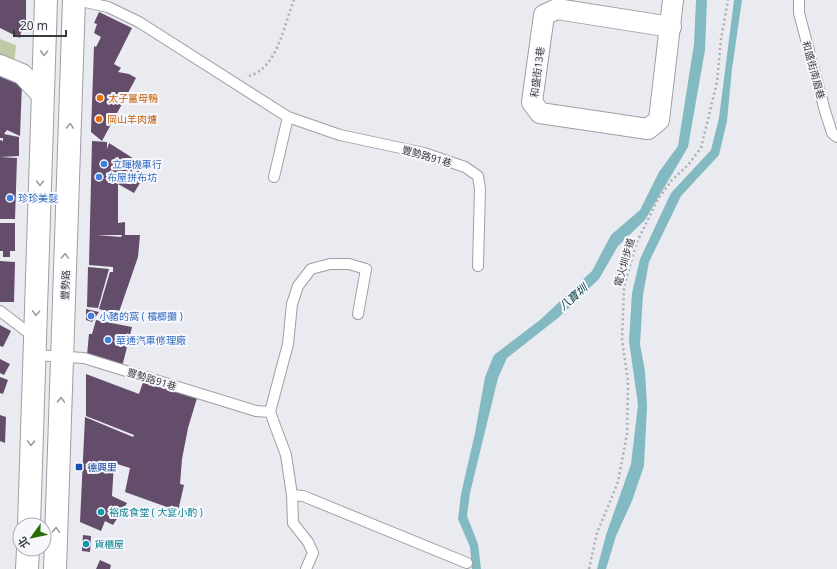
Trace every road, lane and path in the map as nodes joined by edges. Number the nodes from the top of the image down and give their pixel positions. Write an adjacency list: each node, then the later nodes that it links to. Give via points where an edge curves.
1 (46, 0): 10 (main road, one-way to 10)
2 (75, 0): 9 (lane, 豐勢路91巷, via 108,7 139,22); 18 (main road, 豐勢路, one-way to 2)
3 (294, 0): 9 (path, via 274,56 256,75)
4 (673, 0): 7 (street, 和盛街13巷)
5 (728, 0): 27 (path, 電火圳步道, via 717,82 701,148 658,199 636,244 624,288 622,340 628,381 627,434 618,482 597,533)
6 (799, 0): 12 (lane, 和盛街南眉巷, via 799,13 825,111 832,133)
7 (671, 27): 7 (street, 和盛街13巷, via 659,120 648,129 540,113 532,102 544,15 557,9)
8 (0, 65): 10 (street, via 22,74)
9 (233, 81): 11 (lane, 豐勢路91巷)
10 (42, 95): 17 (main road, one-way to 17)
11 (288, 117): 13 (lane); 14 (lane, 豐勢路91巷, via 340,135 424,153 465,167 478,176)
12 (837, 137)
13 (274, 178)
14 (478, 266)
15 (0, 311): 17 (lane)
16 (358, 314): 19 (lane, via 366,269 349,264 336,264 311,269 298,286 294,298 288,344)
17 (34, 346): 18 (lane, 豐勢路91巷); 21 (main road, one-way to 21)
18 (62, 356): 19 (lane, 豐勢路91巷, via 84,358 256,411); 25 (main road, 豐勢路, one-way to 18)
19 (270, 412): 20 (lane, via 286,455)
20 (292, 495): 23 (lane, via 303,496); 26 (lane, via 293,524 308,542 313,553)
21 (29, 517)
22 (28, 557): 24 (main road)
23 (467, 563)
24 (27, 569)
25 (55, 569)
26 (306, 569)
27 (588, 569)

